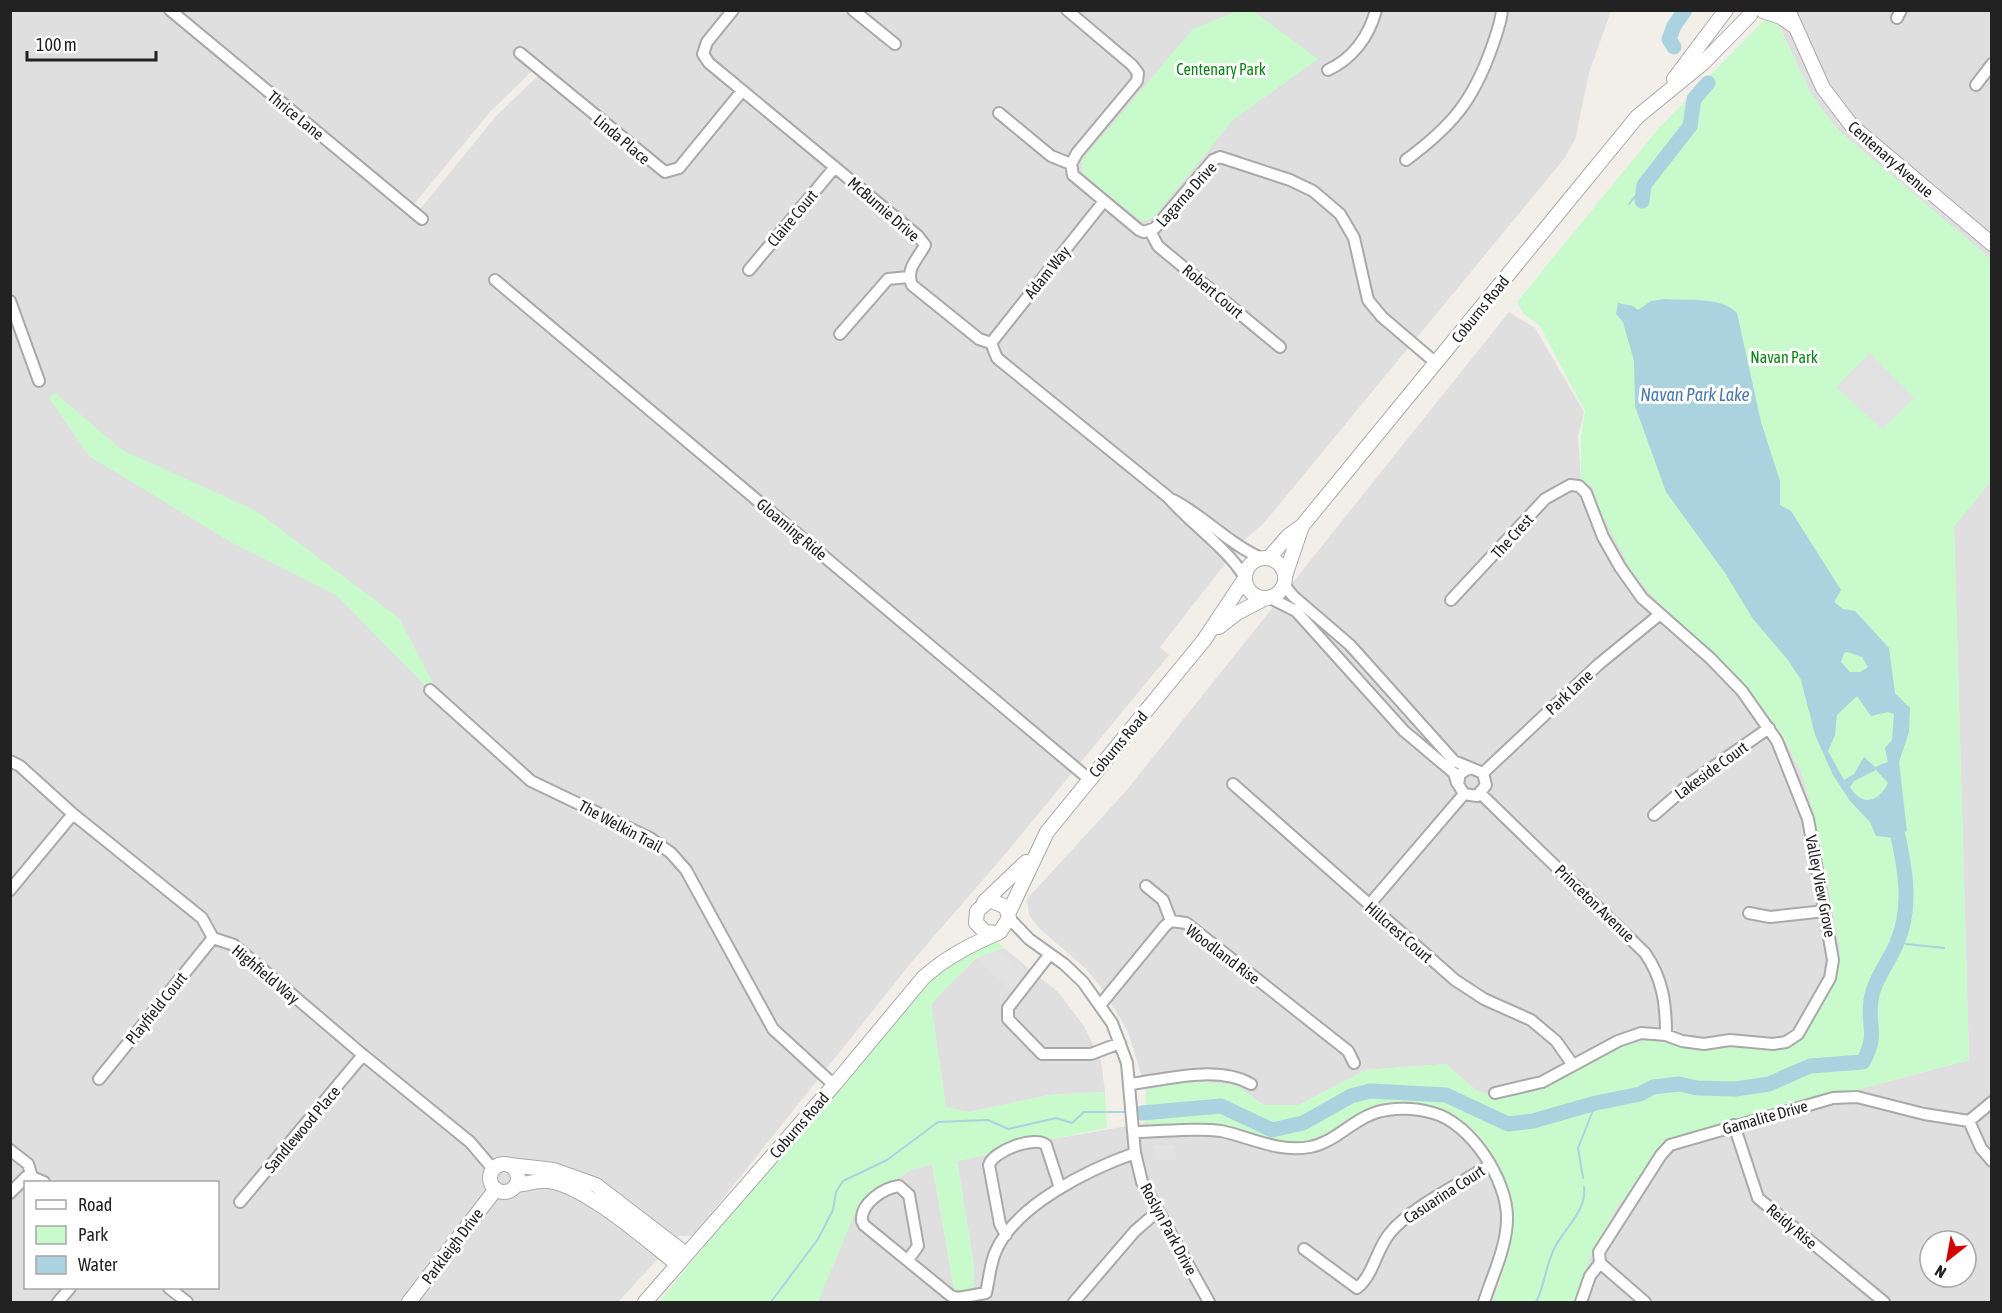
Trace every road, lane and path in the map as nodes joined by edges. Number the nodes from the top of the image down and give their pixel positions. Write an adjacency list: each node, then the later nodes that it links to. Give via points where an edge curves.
1 (170, 10): 23 (street, Thrice Lane)
2 (733, 10): 16 (street, McBurnie Drive, via 707,42 703,54)
3 (853, 10): 11 (street)
4 (1067, 10): 20 (street, via 1138,73 1137,81)
5 (1376, 10): 14 (street, via 1359,47 1344,62)
6 (1502, 10): 19 (street, via 1485,66 1468,101 1439,135)
7 (1726, 10): 17 (street, Coburns Road)
8 (1788, 10): 10 (street, Centenary Avenue)
9 (1754, 12): 10 (street, via 1781,18); 17 (street, Coburns Road, via 1703,63)
10 (1794, 26): 25 (street, Centenary Avenue, via 1823,88 1852,126)
11 (895, 44)
12 (520, 53): 16 (street, Linda Place, via 665,172 679,168)
13 (1992, 64): 15 (street)
14 (1328, 70)
15 (1976, 85)
16 (742, 90): 21 (street, McBurnie Drive)
17 (1661, 95): 33 (street, Coburns Road, via 1623,132)
18 (999, 113): 20 (street, via 1052,156)
19 (1406, 160)
20 (1071, 164): 22 (street, Lagarna Drive, via 1073,175)
21 (835, 167): 26 (street, Claire Court); 27 (street, McBurnie Drive, via 925,245)
22 (1104, 201): 24 (street, Lagarna Drive, via 1138,230); 31 (street, Adam Way)
23 (422, 219)
24 (1150, 231): 32 (street, Robert Court, via 1158,246); 33 (street, Lagarna Drive, via 1213,160 1220,157 1290,180 1313,191 1340,214 1354,238 1368,300)
25 (1992, 244)
26 (749, 270)
27 (909, 277): 30 (street, via 888,279); 31 (street, via 912,285 979,339)
28 (495, 280): 50 (street, Gloaming Ride)
29 (10, 301): 34 (street)
30 (840, 334)
31 (992, 343): 36 (street, via 997,358)
32 (1280, 347)
33 (1436, 363): 37 (street, Coburns Road)
34 (39, 381)
35 (1579, 486): 42 (street, The Crest, via 1570,485 1545,499); 43 (street, Valley View Grove, via 1586,493 1620,567)
36 (1167, 497): 38 (street, via 1191,509 1247,552); 39 (street, via 1228,555)
37 (1302, 526): 38 (street, Coburns Road); 40 (street, Coburns Road)
38 (1265, 558): 39 (street, via 1250,564); 40 (street, via 1280,564)
39 (1244, 578): 41 (street, via 1253,595); 44 (street, Coburns Road)
40 (1285, 580): 41 (street, via 1278,593); 48 (street, via 1293,596 1350,645 1454,761)
41 (1267, 598): 44 (street, Coburns Road, via 1231,617); 52 (street, via 1296,611 1404,731 1454,773)
42 (1452, 600)
43 (1659, 615): 46 (street, Valley View Grove, via 1710,658 1742,691); 49 (street, Park Lane, via 1599,664)
44 (1204, 640): 50 (street, Coburns Road)
45 (430, 690): 81 (street, The Welkin Trail, via 531,781 650,838 671,853 686,870 773,1029)
46 (1769, 728): 56 (street, Lakeside Court, via 1692,781); 62 (street, Valley View Grove, via 1808,819)
47 (10, 761): 55 (street, Highfield Way)
48 (1469, 768): 49 (street); 52 (street, via 1460,774)
49 (1483, 773): 54 (street, via 1486,785)
50 (1089, 779): 57 (street, Coburns Road)
51 (1233, 784): 61 (street, Hillcrest Court)
52 (1458, 784): 53 (street)
53 (1464, 794): 54 (street); 61 (street)
54 (1481, 794): 73 (street, Princeton Avenue, via 1645,953 1664,993)
55 (73, 814): 59 (street); 68 (street, Highfield Way, via 202,918)
56 (1654, 815)
57 (1036, 851): 60 (street, Coburns Road); 64 (street, Coburns Road)
58 (1146, 885): 66 (street, via 1163,900)
59 (10, 890)
60 (984, 902): 64 (street, via 996,900); 65 (street)
61 (1369, 905): 77 (street, Hillcrest Court, via 1455,981 1544,1029)
62 (1825, 911): 63 (street, via 1770,917); 73 (street, Valley View Grove, via 1833,960 1830,978 1798,1034 1773,1044 1730,1040 1704,1044)
63 (1749, 913)
64 (1009, 915): 67 (street); 69 (street, Roslyn Park Drive)
65 (975, 916): 67 (street, via 980,928 991,934); 70 (street, Coburns Road, via 972,933)
66 (1171, 921): 72 (street, Woodland Rise); 76 (street, Woodland Rise, via 1186,923 1348,1051)
67 (999, 933): 69 (street, Roslyn Park Drive, via 1012,932); 70 (street, Coburns Road)
68 (213, 938): 75 (street, Highfield Way, via 234,945); 78 (street, Playfield Court)
69 (1029, 939): 71 (street, Roslyn Park Drive)
70 (957, 952): 81 (street, Coburns Road, via 923,978)
71 (1050, 954): 72 (street, Roslyn Park Drive, via 1083,982); 74 (street, via 1008,1008 1008,1019 1035,1051 1048,1056 1091,1054)
72 (1101, 1004): 74 (street, Roslyn Park Drive)
73 (1666, 1035): 77 (street, Valley View Grove, via 1628,1036)
74 (1120, 1043): 79 (street, Roslyn Park Drive)
75 (363, 1055): 92 (street, Highfield Way, via 470,1142); 99 (street, Sandlewood Place)
76 (1354, 1063)
77 (1573, 1065): 82 (street, Valley View Grove, via 1542,1082)
78 (99, 1079)
79 (1131, 1084): 80 (street, via 1201,1075 1235,1078); 86 (street, Roslyn Park Drive)
80 (1251, 1084)
81 (834, 1085): 103 (street, Coburns Road)
82 (1495, 1093)
83 (1992, 1102): 84 (street)
84 (1969, 1121): 85 (street, Gamalite Drive, via 1857,1096 1833,1098); 89 (street, via 1981,1148)
85 (1734, 1125): 105 (street, Gamalite Drive, via 1670,1145 1599,1252); 119 (street, Reidy Rise, via 1758,1198)
86 (1134, 1132): 88 (street, Roslyn Park Drive); 91 (street, via 1219,1131 1278,1147 1310,1147 1327,1141 1353,1122 1385,1110 1407,1110 1434,1113 1456,1126)
87 (10, 1150): 93 (street, via 28,1164)
88 (1135, 1153): 96 (street, via 1093,1168); 100 (street, Roslyn Park Drive, via 1142,1182)
89 (1992, 1161)
90 (510, 1165): 92 (street, via 501,1164); 95 (street, via 517,1172); 103 (street, via 554,1170 596,1185)
91 (1490, 1165): 102 (street, Casuarina Court, via 1401,1221 1388,1234 1365,1282 1357,1288); 116 (street, via 1503,1192 1507,1221)
92 (493, 1169): 97 (street, via 490,1181)
93 (32, 1177): 94 (street); 98 (street, via 26,1177)
94 (42, 1181)
95 (516, 1185): 97 (street, via 508,1191); 103 (street, via 547,1181 565,1185)
96 (1060, 1188): 101 (street); 101 (street, via 1047,1144 1042,1141 997,1154 989,1165 1000,1224)
97 (496, 1189): 111 (street, Parkleigh Drive)
98 (10, 1193)
99 (240, 1202)
100 (1158, 1211): 114 (street, via 1135,1231); 115 (street, Roslyn Park Drive)
101 (1006, 1235): 108 (street, via 995,1252)
102 (1304, 1249)
103 (682, 1259): 112 (street, Coburns Road)
104 (908, 1260): 104 (street, via 918,1246 909,1195 902,1187 894,1186 866,1205 861,1218 864,1225); 108 (street, via 951,1296)
105 (1600, 1263): 117 (street, Gamalite Drive, via 1590,1276); 118 (street)
106 (68, 1289): 109 (street)
107 (171, 1289): 110 (street)
108 (986, 1293): 113 (street)
109 (58, 1302)
110 (187, 1302)
111 (409, 1302)
112 (645, 1302)
113 (993, 1302)
114 (1074, 1302)
115 (1209, 1302)
116 (1484, 1302)
117 (1581, 1302)
118 (1645, 1302)
119 (1884, 1302)

